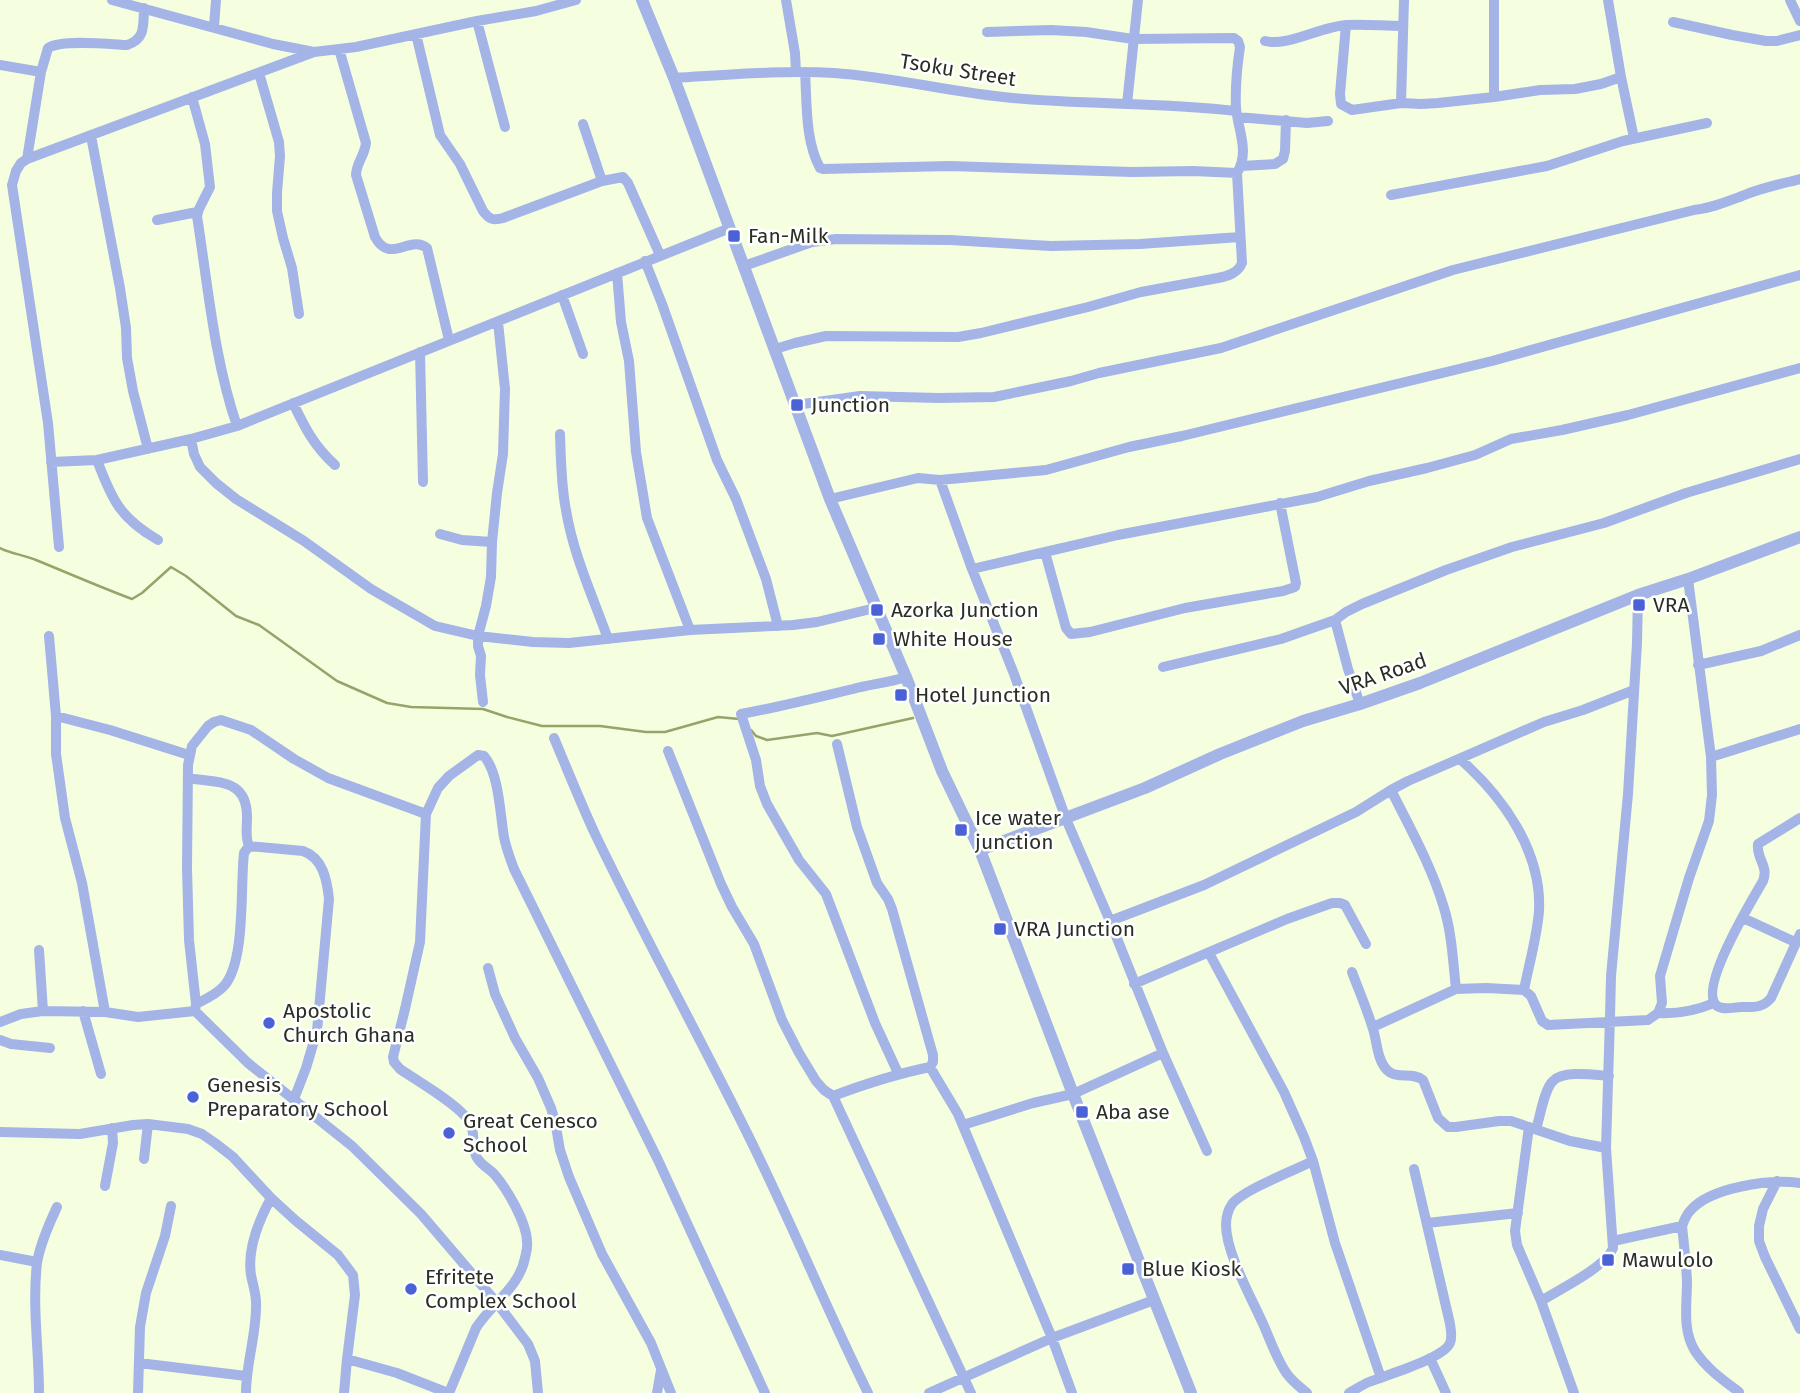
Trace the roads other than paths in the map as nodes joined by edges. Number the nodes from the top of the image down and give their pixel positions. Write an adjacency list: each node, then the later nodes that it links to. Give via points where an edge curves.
1 (112, 0): 11 (street)
2 (216, 0): 18 (street)
3 (576, 0): 13 (street)
4 (642, 0): 31 (street)
5 (786, 0): 28 (street)
6 (1138, 0): 22 (street)
7 (1404, 0): 17 (street)
8 (1494, 0): 33 (street)
9 (1608, 0): 30 (street)
10 (1790, 0): 14 (street)
11 (129, 2): 12 (street)
12 (144, 8): 18 (street); 27 (street, via 141,35 133,43 56,44 48,48)
13 (477, 21): 20 (street); 41 (street)
14 (1800, 21)
15 (1673, 22): 21 (street, via 1766,41)
16 (1346, 25): 17 (street); 23 (street, via 1278,42); 34 (street, via 1341,104 1352,110)
17 (1402, 26): 34 (street)
18 (214, 27): 25 (street)
19 (987, 32): 22 (street, via 1051,30)
20 (416, 34): 24 (street); 47 (street, via 440,135 488,217 503,218)
21 (1800, 35)
22 (1133, 39): 35 (street); 36 (street, via 1234,38 1240,47)
23 (1265, 41)
24 (339, 49): 25 (street); 63 (street, via 366,143 356,175 375,237 385,248 422,244 427,248)
25 (314, 52): 29 (street)
26 (0, 65): 27 (street)
27 (41, 72): 44 (street)
28 (801, 72): 31 (street, Tsoku Street); 35 (street, Tsoku Street, via 902,80 1050,102); 45 (street, via 810,137 823,169)
29 (258, 73): 32 (street); 61 (street, via 279,142 277,211)
30 (1622, 77): 33 (street, via 1575,89); 43 (street)
31 (674, 78): 53 (street)
32 (192, 97): 42 (street); 51 (street, via 211,187)
33 (1494, 97): 34 (street)
34 (1401, 103)
35 (1127, 104): 36 (street, Tsoku Street, via 1205,107)
36 (1237, 114): 37 (street, Tsoku Street); 45 (street, via 1242,139)
37 (1286, 120): 38 (street, Tsoku Street); 45 (street, via 1283,159)
38 (1328, 121)
39 (1707, 123): 43 (street)
40 (583, 124): 47 (street)
41 (505, 127)
42 (91, 136): 44 (street); 73 (street, via 120,288 133,391)
43 (1634, 138): 50 (street, via 1547,166)
44 (27, 159): 48 (street, via 16,171)
45 (1239, 170): 54 (street)
46 (1800, 178): 69 (street, via 1706,208 1453,270 1199,353 994,397 860,396)
47 (602, 181): 55 (street, via 626,179)
48 (12, 185): 49 (street); 76 (street)
49 (0, 186)
50 (1391, 195)
51 (197, 212): 52 (street); 70 (street, via 218,354)
52 (157, 220)
53 (730, 228): 55 (street); 57 (street)
54 (1240, 237): 57 (street, via 1051,246 836,239 812,242); 64 (street, via 1241,268 1228,276 1141,292 981,333 949,337 826,335)
55 (660, 255): 56 (street)
56 (645, 261): 58 (street); 93 (street, via 766,579)
57 (744, 266): 64 (street)
58 (617, 273): 60 (street); 94 (street, via 647,518)
59 (1800, 275): 78 (street, via 1492,361 1046,470)
60 (562, 295): 62 (street); 66 (street)
61 (299, 314)
62 (498, 322): 63 (street); 85 (street, via 505,389 504,442)
63 (449, 340): 65 (street)
64 (775, 349): 69 (street)
65 (421, 352): 68 (street); 79 (street)
66 (583, 354)
67 (1800, 368): 81 (street, via 1628,415 1511,439 1439,465)
68 (293, 403): 70 (street); 77 (street, via 320,452)
69 (796, 405): 80 (street)
70 (237, 426): 72 (street)
71 (560, 435): 98 (street, via 569,528)
72 (191, 439): 73 (street); 97 (street, via 200,467 236,499 435,626)
73 (148, 449): 75 (street)
74 (1800, 459): 92 (street, via 1604,523 1512,547 1416,581)
75 (97, 460): 76 (street); 84 (street, via 123,514)
76 (51, 462): 86 (street)
77 (335, 465)
78 (940, 480): 80 (street, via 918,478); 88 (street)
79 (423, 482)
80 (830, 499): 91 (street)
81 (1280, 503): 87 (street); 87 (street, via 1295,587 1173,610 1090,632 1071,634 1066,628)
82 (440, 534): 85 (street)
83 (1800, 537): 89 (street, VRA Road)
84 (158, 540)
85 (492, 542): 97 (street, via 491,577)
86 (59, 547)
87 (1045, 552): 88 (street)
88 (972, 569): 117 (street)
89 (1688, 579): 90 (street, VRA Road); 99 (street)
90 (1638, 595): 102 (street); 104 (street, VRA Road)
91 (875, 608): 93 (street); 101 (street)
92 (1335, 620): 100 (street, via 1281,639); 104 (street)
93 (778, 626): 94 (street)
94 (691, 630): 98 (street)
95 (1800, 635): 99 (street)
96 (48, 636): 105 (street)
97 (478, 636): 98 (street, via 557,643); 103 (street)
98 (608, 639)
99 (1698, 665): 111 (street)
100 (1164, 667)
101 (906, 677): 119 (street); 144 (street, via 741,714 767,804 825,894)
102 (1634, 690): 112 (street); 137 (street)
103 (483, 702)
104 (1360, 704): 117 (street, VRA Road, via 1271,733)
105 (56, 716): 110 (street); 135 (street, via 65,818 82,883)
106 (1800, 729): 111 (street)
107 (554, 738): 194 (street, via 595,834 759,1157)
108 (837, 744): 143 (street, via 857,827 877,884 892,909 910,970 930,1043)
109 (668, 751): 148 (street, via 721,884 754,944 782,1020 816,1081)
110 (189, 755): 113 (street); 115 (street, via 208,726 220,720 231,722 319,773)
111 (1711, 757): 136 (street, via 1709,821 1660,976)
112 (1460, 759): 114 (street); 130 (street, via 1508,812 1533,864 1539,913)
113 (188, 778): 118 (street, via 225,782 242,793); 132 (street, via 189,940)
114 (1391, 790): 121 (street, via 1356,812 1204,885); 129 (street, via 1444,907)
115 (426, 814): 174 (street, via 420,942 393,1057 400,1069 463,1113 471,1124 477,1158 495,1175 524,1224 525,1260); 193 (street, via 449,776 471,759 484,756 499,797 514,869 658,1160)
116 (1800, 818): 120 (street, via 1758,844 1766,873)
117 (1066, 819): 119 (street, VRA Road); 121 (street)
118 (249, 846): 132 (street, via 244,853 239,941 232,972 224,986); 149 (street, via 311,854 327,882 317,1031)
119 (979, 850): 147 (street)
120 (1742, 918): 122 (street); 131 (street, via 1718,967)
121 (1110, 921): 128 (street)
122 (1798, 938): 131 (street, via 1766,1004 1720,1008)
123 (1366, 944): 125 (street, via 1345,905 1332,903)
124 (39, 950): 134 (street)
125 (1209, 953): 128 (street); 158 (street, via 1296,1116)
126 (488, 968): 180 (street, via 515,1038 551,1108 566,1168 602,1254)
127 (1352, 972): 139 (street)
128 (1135, 984): 142 (street)
129 (1456, 989): 130 (street); 139 (street)
130 (1524, 990): 137 (street, via 1548,1025)
131 (1714, 1003): 136 (street, via 1679,1013)
132 (195, 1008): 135 (street, via 138,1017); 149 (street, via 248,1063)
133 (83, 1011): 134 (street); 135 (street); 145 (street)
134 (43, 1012): 138 (street)
135 (105, 1012)
136 (1658, 1013): 137 (street, via 1648,1020)
137 (1610, 1021): 146 (street)
138 (0, 1022)
139 (1373, 1027): 153 (street, via 1385,1068 1423,1080 1438,1118 1448,1127 1511,1121)
140 (0, 1040): 141 (street)
141 (50, 1048)
142 (1163, 1053): 147 (street); 156 (street)
143 (930, 1067): 144 (street); 151 (street)
144 (898, 1073): 148 (street)
145 (101, 1074)
146 (1609, 1076): 153 (street, via 1576,1074 1553,1080); 155 (street)
147 (1073, 1094): 151 (street); 172 (street)
148 (833, 1096): 182 (street)
149 (294, 1098): 174 (street, via 390,1181)
150 (148, 1124): 152 (street); 157 (street); 163 (street, via 202,1134 233,1157)
151 (963, 1125): 176 (street)
152 (112, 1128): 154 (street, via 80,1133); 162 (street)
153 (1532, 1128): 155 (street); 166 (street)
154 (0, 1132)
155 (1606, 1148): 169 (street)
156 (1207, 1151)
157 (144, 1159)
158 (1313, 1161): 183 (street, via 1335,1243); 199 (street, via 1234,1202 1226,1225 1232,1252 1281,1363)
159 (1414, 1170): 167 (street)
160 (1777, 1181): 161 (street); 168 (street, via 1709,1198 1688,1213); 175 (street, via 1763,1209 1759,1241)
161 (1800, 1183)
162 (106, 1186)
163 (271, 1198): 178 (street, via 338,1255 353,1275 355,1295); 181 (street, via 254,1240 251,1268 257,1305)
164 (171, 1206): 179 (street, via 146,1293)
165 (57, 1207): 171 (street)
166 (1518, 1213): 167 (street); 173 (street, via 1517,1245)
167 (1427, 1223): 177 (street, via 1451,1336 1450,1344)
168 (1682, 1226): 169 (street); 184 (street, via 1689,1338 1703,1361)
169 (1613, 1241): 173 (street, via 1612,1252 1600,1265)
170 (0, 1255): 171 (street)
171 (37, 1262): 185 (street)
172 (1154, 1300): 176 (street); 198 (street)
173 (1541, 1301): 202 (street)
174 (497, 1303): 189 (street, via 476,1328); 190 (street, via 533,1352)
175 (1800, 1329)
176 (1052, 1338): 182 (street); 197 (street)
177 (1430, 1358): 183 (street); 201 (street)
178 (346, 1359): 188 (street); 189 (street)
179 (139, 1363): 181 (street); 186 (street)
180 (662, 1367): 191 (street); 192 (street)
181 (246, 1376): 187 (street)
182 (964, 1377): 195 (street); 196 (street)
183 (1381, 1378): 200 (street)
184 (1739, 1392)
185 (39, 1393)
186 (138, 1393)
187 (246, 1393)
188 (344, 1393)
189 (448, 1393)
190 (538, 1393)
191 (657, 1393)
192 (671, 1393)
193 (765, 1393)
194 (868, 1393)
195 (929, 1393)
196 (971, 1393)
197 (1072, 1393)
198 (1191, 1393)
199 (1307, 1393)
200 (1351, 1393)
201 (1446, 1393)
202 (1574, 1393)

